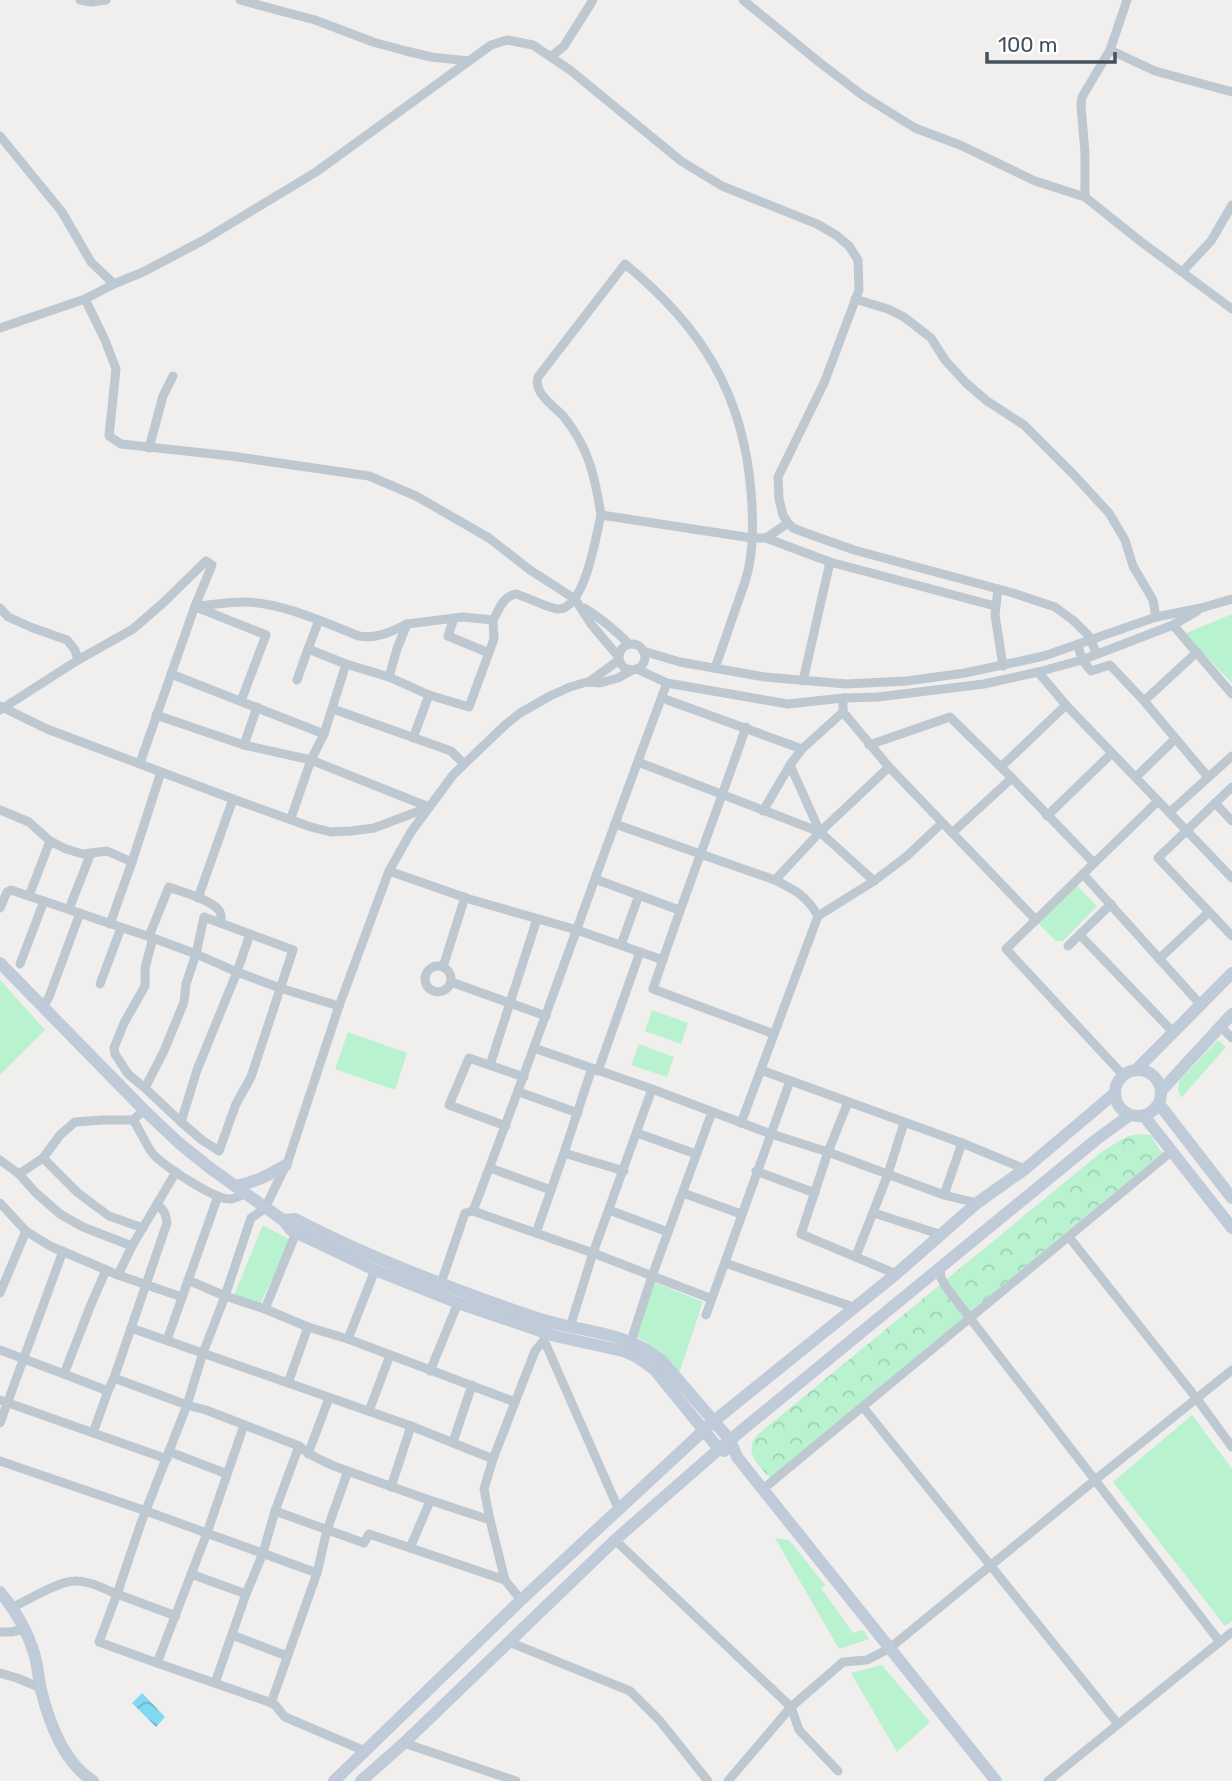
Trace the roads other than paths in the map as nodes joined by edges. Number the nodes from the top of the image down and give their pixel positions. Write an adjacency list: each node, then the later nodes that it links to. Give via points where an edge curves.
1 (80, 0): 2 (street)
2 (106, 0)
3 (240, 0): 9 (street, via 315,20 373,43)
4 (593, 0): 8 (street, via 564,46)
5 (743, 0): 12 (street, via 852,87 915,128 1035,181)
6 (1127, 0): 7 (street)
7 (1110, 50): 10 (street, via 1155,71); 12 (street, via 1082,97)
8 (552, 56): 9 (street, via 533,44 507,40); 17 (street, via 681,161 722,186 836,235 858,260)
9 (469, 61): 15 (street, via 316,172 202,241)
10 (1232, 92)
11 (1, 136): 15 (street, via 62,212 91,262)
12 (1085, 197): 14 (street)
13 (1232, 205): 14 (street, via 1211,241)
14 (1182, 272): 18 (street)
15 (114, 284): 16 (street)
16 (85, 299): 19 (street); 21 (street, via 116,369 109,436 121,444)
17 (856, 299): 23 (street, via 824,383 778,477 779,499); 35 (street, via 904,317 931,338 967,383 1024,425 1074,475 1109,513 1125,540 1133,566 1153,600)
18 (1232, 309)
19 (0, 328)
20 (173, 376): 21 (street)
21 (149, 447): 28 (street, via 369,476 416,496 489,538)
22 (601, 515): 24 (street); 24 (street, via 591,463 570,425 537,382 625,264 678,314 723,382 745,446); 28 (street, via 590,564)
23 (788, 523): 25 (street); 27 (street, via 853,550)
24 (752, 537): 25 (street); 54 (street, via 749,568)
25 (766, 538): 26 (street)
26 (830, 562): 31 (street); 60 (street)
27 (998, 589): 31 (street); 41 (street, via 1055,607)
28 (575, 599): 32 (street); 38 (street, via 557,609 526,596 510,595)
29 (1232, 599): 34 (street)
30 (195, 606): 37 (street, via 247,602); 50 (street, via 212,565 206,561 134,629); 57 (street); 67 (street, via 266,635)
31 (995, 606): 53 (street)
32 (582, 607): 42 (street); 49 (street)
33 (0, 608): 50 (street, via 8,617 67,640)
34 (1201, 608): 35 (street); 40 (street)
35 (1156, 617): 41 (street)
36 (454, 618): 38 (street); 39 (street); 47 (street, via 449,636)
37 (319, 620): 39 (street, via 366,637 381,636); 44 (street)
38 (493, 620): 47 (street, via 495,639)
39 (407, 624): 58 (street)
40 (1173, 625): 46 (street); 48 (street)
41 (1091, 640): 43 (street); 48 (street)
42 (629, 644): 45 (street); 49 (street)
43 (1078, 645): 51 (street); 53 (street)
44 (308, 649): 52 (street); 59 (street)
45 (643, 651): 54 (street); 55 (street, via 645,659)
46 (1197, 652): 63 (street); 68 (street)
47 (489, 653): 64 (street, via 469,707)
48 (1097, 654): 51 (street)
49 (619, 658): 55 (street, via 624,668); 61 (street)
50 (78, 660): 70 (street)
51 (1082, 660): 56 (street); 68 (street, via 1091,671 1110,665)
52 (346, 664): 58 (street); 72 (street)
53 (1003, 666): 60 (street, via 907,681)
54 (715, 668): 60 (street)
55 (634, 670): 61 (street, via 600,683); 62 (street)
56 (1038, 672): 66 (street, via 935,691); 69 (street)
57 (171, 674): 67 (street); 74 (street)
58 (389, 677): 64 (street)
59 (297, 680)
60 (803, 681)
61 (587, 682): 87 (street, via 520,713)
62 (667, 683): 65 (street); 66 (street, via 789,704)
63 (1232, 694)
64 (429, 695): 77 (street)
65 (662, 698): 75 (street); 85 (street)
66 (843, 698): 73 (street)
67 (241, 701): 71 (street)
68 (1144, 701): 78 (street)
69 (1066, 705): 82 (street); 90 (street)
70 (1, 707): 86 (street)
71 (257, 707): 76 (street); 79 (street)
72 (333, 709): 76 (street); 77 (street)
73 (843, 712): 80 (street); 81 (street)
74 (156, 715): 79 (street); 86 (street)
75 (746, 727): 81 (street); 96 (street)
76 (324, 734): 84 (street)
77 (413, 738): 87 (street, via 451,751)
78 (1175, 739): 92 (street); 93 (street)
79 (244, 745): 84 (street)
80 (869, 745): 89 (street); 90 (street, via 950,717)
81 (802, 748): 88 (street)
82 (1112, 752): 92 (street); 104 (street)
83 (1232, 756): 93 (street)
84 (311, 760): 100 (street); 105 (street)
85 (638, 762): 96 (street); 108 (street)
86 (140, 763): 91 (street)
87 (464, 765): 100 (street)
88 (790, 765): 102 (street); 110 (street)
89 (889, 767): 107 (street); 110 (street)
90 (1001, 767): 94 (street)
91 (161, 772): 97 (street); 115 (street)
92 (1136, 777): 98 (street)
93 (1208, 777): 103 (street)
94 (1012, 778): 104 (street); 111 (street)
95 (1232, 787): 99 (street)
96 (722, 796): 102 (street); 114 (street)
97 (233, 799): 105 (street); 126 (street)
98 (1158, 801): 103 (street); 116 (street)
99 (1215, 803): 106 (street); 109 (street)
100 (429, 807): 105 (street, via 374,828 351,831 331,832); 117 (street)
101 (0, 810): 112 (street, via 29,822)
102 (763, 811): 110 (street)
103 (1170, 812): 109 (street)
104 (1047, 816): 116 (street)
105 (291, 818)
106 (1232, 821)
107 (943, 823): 111 (street); 122 (street)
108 (615, 824): 114 (street); 120 (street)
109 (1187, 830): 119 (street); 132 (street, via 1158,858)
110 (820, 832): 121 (street); 122 (street)
111 (952, 833): 136 (street)
112 (50, 841): 113 (street); 124 (street)
113 (91, 853): 115 (street, via 107,851); 130 (street)
114 (699, 855): 121 (street); 131 (street)
115 (132, 862): 138 (street)
116 (1094, 863): 118 (street)
117 (389, 871): 125 (street); 161 (street)
118 (1083, 874): 128 (street); 136 (street)
119 (1232, 878)
120 (595, 879): 123 (street); 140 (street)
121 (775, 880): 134 (street, via 811,903)
122 (874, 881): 134 (street)
123 (639, 895): 131 (street); 145 (street)
124 (29, 896): 127 (street); 129 (street, via 6,892)
125 (465, 897): 135 (street); 153 (street)
126 (198, 898): 137 (street, via 216,907); 144 (street, via 169,887)
127 (44, 901): 130 (street); 152 (street)
128 (1111, 904): 142 (street); 149 (street)
129 (0, 908)
130 (69, 909): 133 (street)
131 (679, 910): 150 (street)
132 (1209, 912): 143 (street); 149 (street)
133 (80, 914): 138 (street); 162 (street)
134 (818, 916): 167 (street)
135 (537, 919): 140 (street); 159 (street)
136 (1035, 919): 175 (street, via 1006,949)
137 (221, 923): 141 (street); 148 (street, via 204,917)
138 (110, 924): 139 (street)
139 (121, 928): 144 (street); 157 (street)
140 (577, 930): 145 (street); 164 (street)
141 (250, 934): 154 (street); 158 (street, via 293,950)
142 (1080, 935): 146 (street); 166 (street)
143 (1232, 936)
144 (151, 937): 148 (street); 174 (street, via 145,986 114,1048)
145 (621, 945): 147 (street)
146 (1068, 946)
147 (640, 952): 150 (street); 171 (street)
148 (196, 954): 154 (street); 179 (street, via 184,1002)
149 (1159, 959): 160 (street)
150 (663, 960): 167 (street, via 653,989)
151 (0, 963): 162 (street)
152 (20, 964)
153 (443, 967): 156 (street); 156 (street, via 429,971 427,985 439,992)
154 (237, 972): 158 (street); 192 (street)
155 (1232, 973): 160 (street)
156 (451, 982): 159 (street)
157 (100, 984)
158 (280, 988): 161 (street); 192 (street, via 251,1077 219,1151)
159 (510, 1003): 164 (street); 170 (street)
160 (1200, 1004): 166 (street)
161 (339, 1006): 205 (street)
162 (43, 1007): 178 (street)
163 (1232, 1013): 165 (street)
164 (546, 1016): 169 (street)
165 (1220, 1026): 168 (street); 181 (street)
166 (1173, 1032): 173 (street)
167 (774, 1034): 172 (street)
168 (1232, 1038)
169 (534, 1048): 171 (street); 176 (street)
170 (491, 1065): 176 (street); 195 (street, via 469,1058 449,1105)
171 (595, 1069): 180 (street); 188 (street)
172 (761, 1070): 177 (street); 193 (street)
173 (1136, 1070): 175 (street); 181 (street, via 1150,1073)
174 (128, 1074): 178 (street); 179 (street)
175 (1123, 1075): 183 (street)
176 (524, 1077): 182 (street)
177 (790, 1081): 184 (street); 197 (street)
178 (118, 1083): 186 (street)
179 (145, 1088): 192 (street)
180 (652, 1088): 187 (street); 196 (street)
181 (1162, 1090): 185 (street)
182 (519, 1092): 188 (street); 195 (street)
183 (1115, 1093): 189 (street, via 1119,1107); 207 (street)
184 (848, 1102): 194 (street); 200 (street)
185 (1159, 1104): 190 (street); 219 (street)
186 (144, 1110): 191 (street); 213 (street)
187 (712, 1112): 193 (street); 202 (street)
188 (578, 1113): 201 (street)
189 (1130, 1115): 190 (street); 242 (street)
190 (1143, 1116): 199 (street)
191 (133, 1120): 203 (street, via 75,1122); 210 (street, via 153,1154)
192 (181, 1122)
193 (741, 1123): 197 (street)
194 (904, 1123): 198 (street); 212 (street)
195 (506, 1126): 206 (street)
196 (637, 1133): 202 (street); 208 (street)
197 (771, 1134): 200 (street); 209 (street)
198 (962, 1143): 207 (street); 217 (street)
199 (1172, 1151): 230 (street); 236 (street)
200 (828, 1152): 212 (street); 216 (street)
201 (564, 1153): 208 (street); 214 (street)
202 (696, 1154): 215 (street)
203 (43, 1158): 211 (street); 229 (street, via 109,1216)
204 (0, 1160): 211 (street)
205 (286, 1165): 213 (street); 223 (street)
206 (490, 1168): 214 (street); 225 (street)
207 (1025, 1169): 221 (street)
208 (624, 1171): 224 (street)
209 (756, 1171): 216 (street); 227 (street)
210 (176, 1172): 218 (street); 222 (street)
211 (19, 1174): 237 (street, via 60,1214)
212 (888, 1174): 217 (street); 226 (street)
213 (240, 1189): 218 (street, via 233,1199); 223 (street)
214 (551, 1190): 234 (street)
215 (683, 1193): 227 (street); 232 (street)
216 (815, 1193): 240 (street, via 801,1234)
217 (944, 1195): 221 (street)
218 (218, 1196): 248 (street)
219 (1232, 1198)
220 (0, 1203): 231 (street)
221 (977, 1203): 235 (street)
222 (157, 1204): 229 (street); 250 (street, via 167,1223)
223 (265, 1208): 228 (street); 252 (street, via 251,1218)
224 (609, 1210): 232 (street); 239 (street)
225 (473, 1211): 234 (street); 249 (street, via 465,1213)
226 (874, 1213): 235 (street); 240 (street)
227 (741, 1214): 241 (street)
228 (283, 1220): 233 (street); 249 (street, via 295,1219)
229 (143, 1228): 237 (street)
230 (1232, 1228)
231 (26, 1231): 238 (street); 251 (street)
232 (668, 1232): 247 (street)
233 (296, 1233): 244 (street); 257 (street)
234 (536, 1233): 239 (street)
235 (942, 1235): 245 (street)
236 (1069, 1237): 259 (street); 279 (street)
237 (132, 1246): 246 (street)
238 (63, 1251): 243 (street); 270 (street)
239 (593, 1253): 247 (street); 261 (street)
240 (856, 1256): 245 (street)
241 (725, 1263): 254 (street); 256 (street)
242 (940, 1268): 259 (street, via 946,1287); 291 (street)
243 (106, 1270): 246 (street); 273 (street)
244 (375, 1270): 255 (street); 264 (street)
245 (896, 1274): 256 (street)
246 (118, 1275): 250 (street)
247 (652, 1276): 254 (street); 266 (street)
248 (188, 1280): 252 (street); 253 (street)
249 (441, 1283): 261 (street)
250 (146, 1285): 253 (street); 262 (street)
251 (0, 1293)
252 (225, 1296): 257 (street); 268 (street)
253 (182, 1297): 265 (street)
254 (712, 1298): 258 (street)
255 (458, 1303): 263 (street); 272 (street)
256 (853, 1307): 285 (street)
257 (265, 1309): 260 (street)
258 (706, 1315)
259 (971, 1318): 283 (street); 303 (street)
260 (308, 1326): 264 (street); 275 (street)
261 (570, 1327): 266 (street)
262 (131, 1328): 265 (street); 274 (street)
263 (545, 1336): 281 (street); 289 (street, via 623,1351 643,1360); 307 (street)
264 (348, 1339): 269 (street)
265 (167, 1340): 268 (street)
266 (631, 1341): 285 (street, via 662,1360)
267 (0, 1350): 270 (street)
268 (203, 1353): 275 (street); 282 (street)
269 (390, 1355): 272 (street); 284 (street)
270 (25, 1359): 273 (street); 280 (street)
271 (1232, 1370): 279 (street)
272 (430, 1371): 276 (street)
273 (64, 1374): 277 (street)
274 (114, 1378): 277 (street); 282 (street)
275 (288, 1383): 278 (street)
276 (472, 1385): 281 (street); 292 (street)
277 (108, 1391): 290 (street)
278 (329, 1398): 284 (street); 296 (street)
279 (1197, 1399): 294 (street); 303 (street)
280 (4, 1401): 286 (street); 290 (street)
281 (515, 1402): 299 (street)
282 (187, 1405): 287 (street); 297 (street)
283 (863, 1407): 305 (street); 316 (street)
284 (369, 1411): 288 (street)
285 (715, 1421): 289 (street); 291 (street)
286 (0, 1423)
287 (244, 1425): 293 (street); 302 (street)
288 (411, 1426): 292 (street); 304 (street)
289 (704, 1431): 295 (street); 307 (street)
290 (93, 1433): 297 (street)
291 (730, 1440): 295 (street); 298 (street)
292 (453, 1442): 299 (street)
293 (299, 1446): 296 (street); 309 (street)
294 (1232, 1447)
295 (719, 1449): 298 (street); 313 (street)
296 (309, 1454): 301 (street)
297 (168, 1456): 302 (street); 308 (street)
298 (737, 1457): 305 (street)
299 (493, 1459): 310 (street, via 484,1489)
300 (0, 1461): 308 (street)
301 (348, 1471): 304 (street); 311 (street)
302 (227, 1474): 312 (street)
303 (1095, 1480): 316 (street); 331 (street)
304 (391, 1487): 306 (street)
305 (763, 1489): 332 (street)
306 (430, 1501): 310 (street); 314 (street)
307 (618, 1508): 323 (street)
308 (146, 1511): 312 (street); 321 (street)
309 (275, 1511): 311 (street); 315 (street)
310 (490, 1520): 319 (street)
311 (327, 1530): 314 (street, via 364,1543 369,1534); 317 (street)
312 (207, 1533): 315 (street); 318 (street)
313 (615, 1539): 330 (street); 339 (street)
314 (410, 1548): 319 (street)
315 (263, 1553): 317 (street); 322 (street)
316 (991, 1565): 332 (street); 340 (street)
317 (317, 1573): 333 (street)
318 (191, 1574): 322 (street); 325 (street)
319 (505, 1580): 323 (street)
320 (0, 1592): 324 (street)
321 (117, 1594): 324 (street, via 75,1580); 325 (street); 334 (street, via 99,1642)
322 (246, 1594): 329 (street)
323 (521, 1600): 342 (street)
324 (13, 1607): 326 (street)
325 (176, 1616): 334 (street)
326 (25, 1629): 327 (street); 337 (street)
327 (0, 1632)
328 (1232, 1632): 331 (street)
329 (232, 1636): 333 (street); 336 (street)
330 (509, 1642): 341 (street); 348 (street, via 630,1691)
331 (1220, 1642): 340 (street)
332 (890, 1648): 339 (street, via 867,1660 843,1662); 350 (street)
333 (287, 1657): 338 (street)
334 (157, 1663): 336 (street)
335 (0, 1673): 337 (street)
336 (215, 1683): 338 (street)
337 (41, 1688): 344 (street, via 59,1739)
338 (271, 1703): 342 (street, via 285,1717)
339 (791, 1707): 343 (street, via 799,1730); 349 (street)
340 (1118, 1724): 351 (street)
341 (404, 1743): 346 (street); 347 (street)
342 (365, 1751): 345 (street)
343 (838, 1771)
344 (88, 1779)
345 (334, 1781)
346 (361, 1781)
347 (516, 1781)
348 (708, 1781)
349 (729, 1781)
350 (996, 1781)
351 (1048, 1781)

